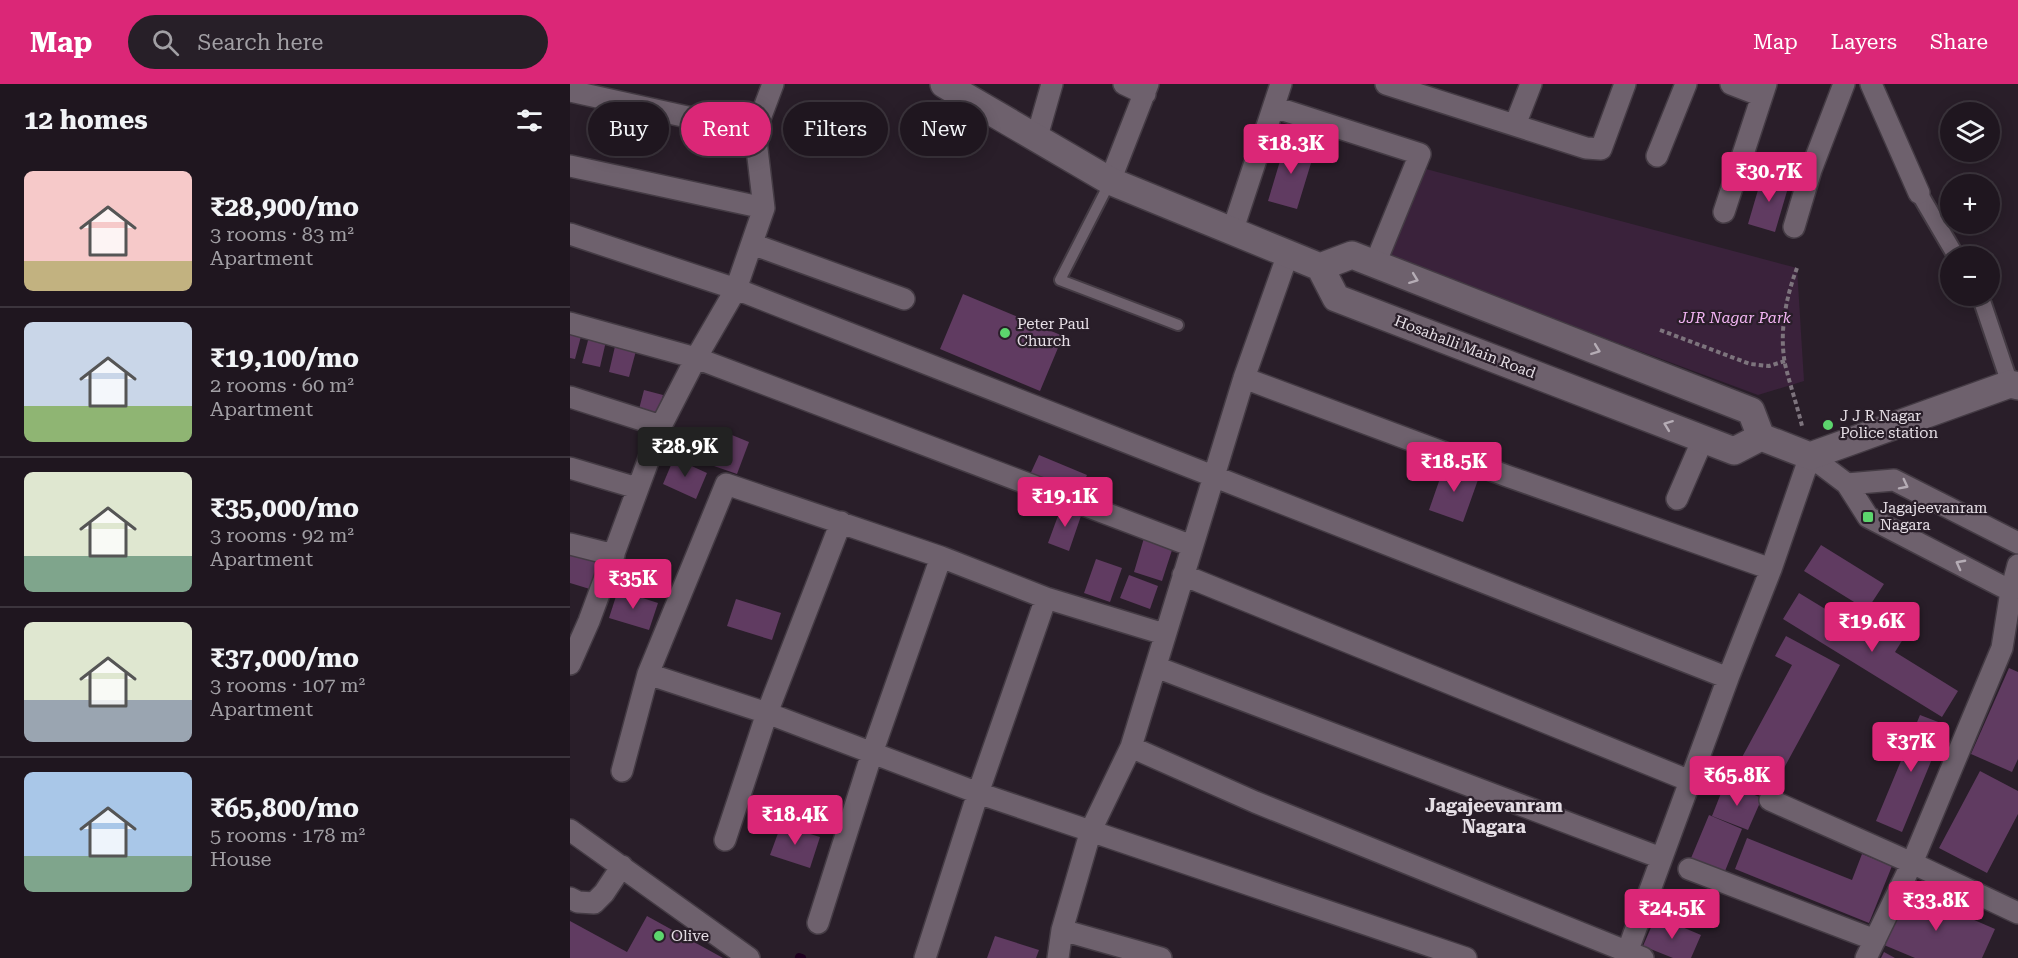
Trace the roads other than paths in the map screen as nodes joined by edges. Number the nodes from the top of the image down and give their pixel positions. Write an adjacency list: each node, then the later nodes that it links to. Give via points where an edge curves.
1 (773, 84): 17 (street)
2 (944, 84): 16 (street)
3 (1053, 84): 21 (street)
4 (1124, 84): 13 (street)
5 (1281, 84): 18 (street)
6 (1386, 84): 20 (street)
7 (1531, 84): 20 (street)
8 (1625, 84): 20 (street, via 1601,149 1586,148)
9 (1686, 84): 23 (street)
10 (1731, 84): 14 (street)
11 (1844, 84): 29 (street)
12 (1871, 84): 26 (street)
13 (1146, 89): 25 (street)
14 (1764, 90): 28 (street)
15 (570, 91): 19 (street)
16 (972, 92): 21 (street)
17 (766, 102)
18 (1274, 107): 30 (street); 35 (street, via 1420,154)
19 (681, 116)
20 (1515, 125)
21 (1036, 140): 25 (street)
22 (758, 156): 27 (street)
23 (1658, 156)
24 (570, 166): 27 (street)
25 (1110, 182): 30 (street); 42 (lane, via 1060,280)
26 (1918, 193): 33 (street)
27 (764, 208): 32 (street)
28 (1724, 212)
29 (1794, 227)
30 (1232, 232): 34 (street)
31 (570, 234): 37 (street)
32 (752, 244): 37 (street); 38 (street)
33 (1950, 246)
34 (1288, 254): 36 (street); 44 (street)
35 (1375, 264): 36 (street, via 1352,255); 39 (street); 48 (street, one-way to 48, via 1751,411)
36 (1320, 267): 39 (street, Hosahalli Main Road, via 1336,298)
37 (736, 289): 43 (street); 52 (street)
38 (904, 299)
39 (1358, 306): 49 (street, Hosahalli Main Road, one-way to 39)
40 (1984, 306): 45 (street)
41 (570, 323): 43 (street)
42 (1178, 325)
43 (696, 358): 47 (street); 59 (street)
44 (1244, 378): 52 (street); 63 (street)
45 (2014, 385): 50 (street)
46 (570, 397): 47 (street)
47 (661, 426): 54 (street)
48 (1761, 437): 49 (street, Hosahalli Main Road, via 1734,451); 50 (street)
49 (1703, 439): 55 (street)
50 (1810, 456): 53 (street); 63 (street)
51 (570, 468): 54 (street)
52 (1213, 477): 59 (street); 73 (street)
53 (1847, 484): 57 (street, one-way to 57, via 1894,480); 65 (street, one-way to 53, via 1868,517)
54 (637, 488): 60 (street)
55 (1677, 499)
56 (841, 522): 61 (street); 72 (street, via 726,484); 74 (street)
57 (2018, 543)
58 (570, 544): 60 (street)
59 (1192, 546): 64 (street)
60 (614, 555): 67 (street)
61 (941, 557): 66 (street); 76 (street)
62 (2018, 565): 65 (street)
63 (1771, 568): 73 (street)
64 (1184, 575): 68 (street); 78 (street)
65 (2011, 591): 69 (street)
66 (1046, 598): 68 (street); 79 (street)
67 (579, 618): 70 (street)
68 (1164, 634): 71 (street)
69 (2010, 651): 85 (street)
70 (570, 664)
71 (1156, 667): 75 (street); 84 (street)
72 (648, 674): 74 (street); 77 (street)
73 (1728, 678): 78 (street)
74 (767, 712): 76 (street); 83 (street)
75 (1131, 747): 81 (street); 93 (street, via 1255,802)
76 (872, 753): 79 (street); 90 (street)
77 (622, 771)
78 (1690, 781): 84 (street)
79 (978, 793): 81 (street); 95 (street)
80 (1770, 800): 85 (street)
81 (1091, 830): 91 (street); 98 (street)
82 (572, 838): 86 (street)
83 (725, 840)
84 (1661, 858): 93 (street)
85 (1912, 862): 89 (street); 92 (street)
86 (622, 866): 88 (street, via 594,903); 94 (street)
87 (1689, 869): 92 (street)
88 (570, 898)
89 (2018, 913)
90 (818, 923)
91 (1062, 930): 96 (street); 97 (street)
92 (1870, 949)
93 (1632, 956)
94 (749, 958)
95 (925, 958)
96 (1058, 958)
97 (1161, 958)
98 (1466, 958)

